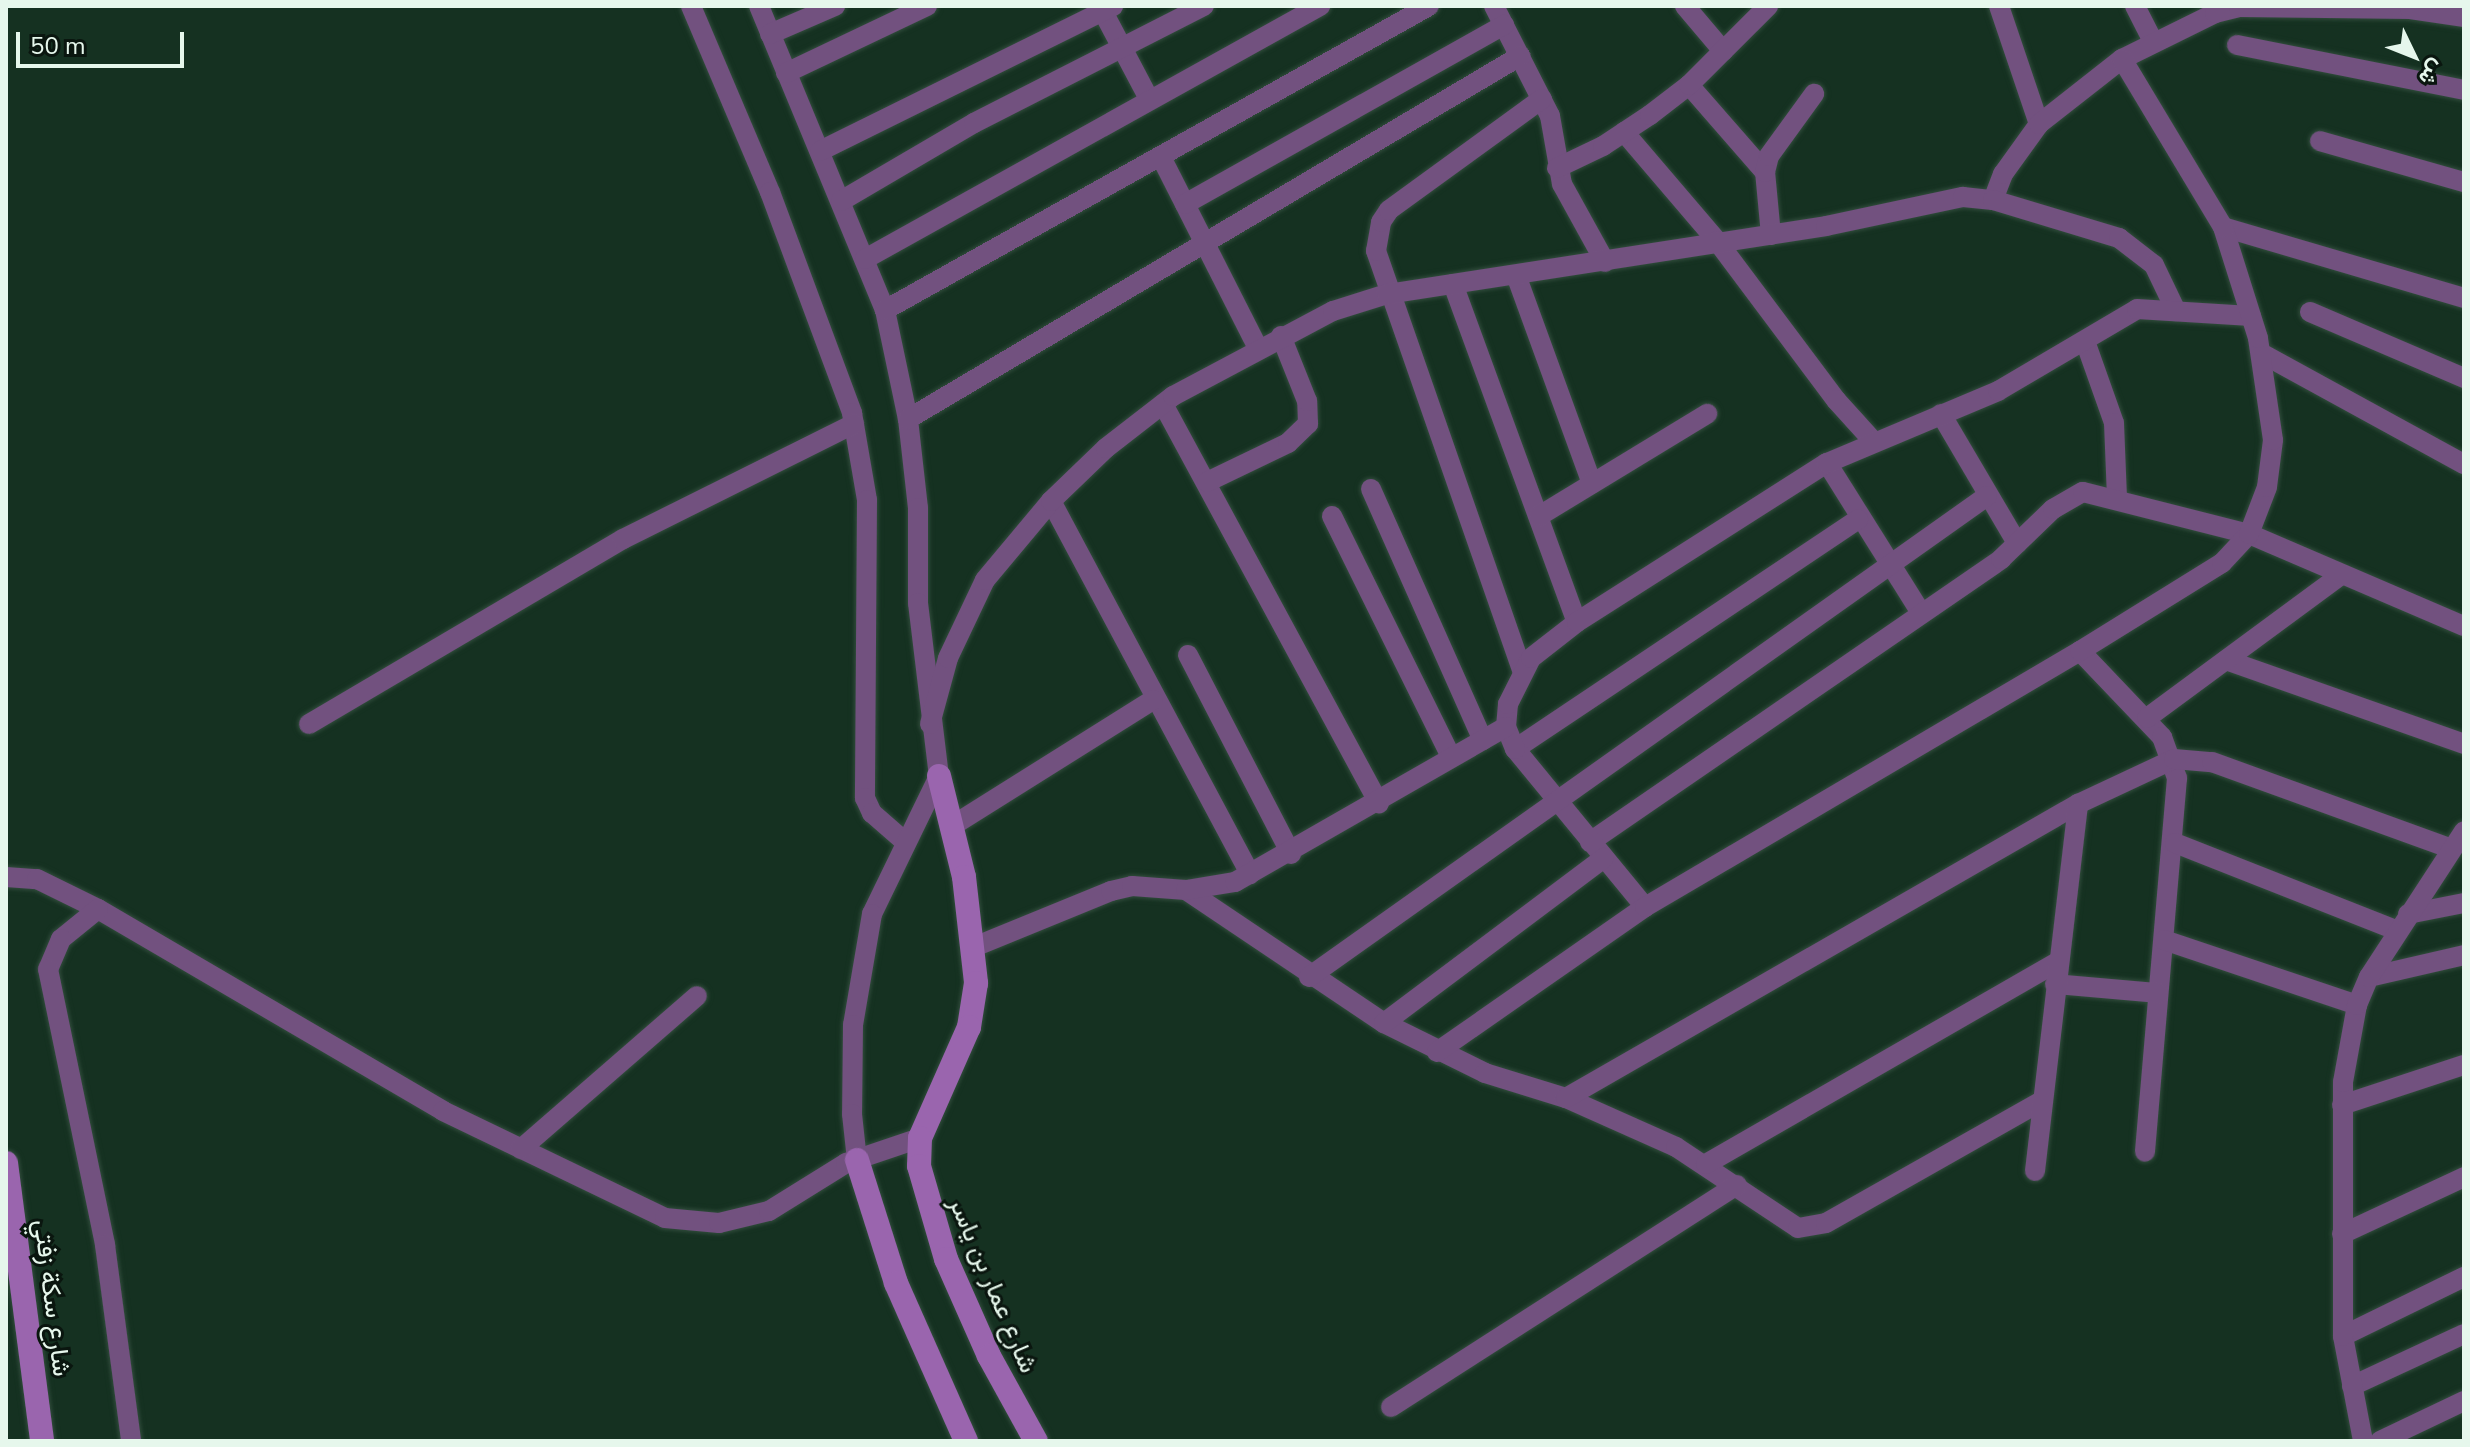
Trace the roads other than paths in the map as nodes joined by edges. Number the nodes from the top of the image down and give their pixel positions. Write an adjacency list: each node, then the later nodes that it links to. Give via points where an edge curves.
1 (691, 6): 63 (street, via 776,206)
2 (759, 6): 16 (street)
3 (835, 6): 16 (street)
4 (927, 6): 23 (street)
5 (1204, 6): 19 (street)
6 (1320, 6): 27 (street)
7 (1494, 6): 15 (street)
8 (1685, 6): 20 (street)
9 (1768, 6): 20 (street)
10 (1999, 6): 29 (street)
11 (2135, 6): 17 (street)
12 (1105, 8): 19 (street); 32 (street)
13 (1419, 8): 33 (street)
14 (2464, 17): 17 (street, via 2410,9 2239,7)
15 (1504, 25): 21 (street); 39 (street)
16 (770, 34): 23 (street)
17 (2152, 40): 22 (street)
18 (2237, 45): 25 (street)
19 (1122, 49): 27 (street); 38 (street, via 974,123)
20 (1723, 51): 24 (street)
21 (1520, 56): 28 (street); 43 (street)
22 (2122, 59): 29 (street); 40 (street)
23 (786, 73): 32 (street)
24 (1689, 85): 30 (street); 35 (street)
25 (2464, 90)
26 (1814, 94): 35 (street, via 1779,139)
27 (1149, 99): 44 (street)
28 (1542, 99): 34 (street, via 1550,116); 48 (street, via 1389,210 1376,251)
29 (2039, 124): 37 (street, via 2018,149)
30 (1624, 132): 34 (street); 42 (street)
31 (2320, 141): 36 (street)
32 (820, 151): 38 (street)
33 (1161, 157): 39 (street); 50 (street)
34 (1557, 168): 45 (street)
35 (1765, 172): 41 (street)
36 (2464, 182)
37 (1993, 200): 41 (street, via 1963,197); 51 (street, via 2119,238 2154,265)
38 (841, 201): 44 (street)
39 (1185, 204): 43 (street)
40 (2223, 227): 49 (street); 53 (street)
41 (1771, 235): 42 (street)
42 (1717, 241): 45 (street); 64 (street)
43 (1208, 245): 56 (street); 62 (street)
44 (865, 259): 50 (street)
45 (1605, 262): 46 (street)
46 (1516, 275): 47 (street); 68 (street)
47 (1453, 284): 48 (street); 74 (street)
48 (1387, 294): 54 (street); 86 (street)
49 (2464, 298)
50 (885, 310): 62 (street)
51 (2176, 311): 53 (street); 55 (street, via 2137,309)
52 (2310, 312): 58 (street)
53 (2251, 316): 57 (street)
54 (1281, 336): 56 (street); 67 (street, via 1307,401 1308,424 1288,443)
55 (2085, 341): 61 (street, via 2034,373); 71 (street, via 2114,423)
56 (1258, 348): 59 (street)
57 (2261, 353): 66 (street); 76 (street, via 2273,440 2267,487)
58 (2464, 378)
59 (1163, 404): 67 (street); 72 (street)
60 (1707, 414): 68 (street)
61 (1941, 414): 64 (street); 70 (street)
62 (908, 419): 90 (street)
63 (854, 424): 89 (street, via 623,539); 103 (street, via 867,500 865,798 872,813)
64 (1873, 441): 65 (street)
65 (1827, 463): 75 (street); 81 (street)
66 (2464, 464)
67 (1207, 482): 99 (street)
68 (1592, 484): 74 (street)
69 (1371, 489): 92 (street)
70 (1987, 496): 77 (street); 78 (street)
71 (2117, 498): 76 (street); 77 (street, via 2083,492 2053,509)
72 (1051, 501): 87 (street); 90 (street, via 985,580 948,658)
73 (1332, 516): 95 (street)
74 (1539, 516): 81 (street)
75 (1858, 519): 78 (street); 94 (street)
76 (2249, 534): 79 (street); 83 (street, via 2222,563)
77 (2017, 543): 80 (street)
78 (1889, 569): 80 (street); 98 (street)
79 (2341, 575): 82 (street); 85 (street)
80 (1921, 613): 104 (street)
81 (1577, 622): 86 (street)
82 (2464, 626)
83 (2080, 651): 88 (street); 113 (street)
84 (1188, 655): 107 (street)
85 (2226, 660): 88 (street); 93 (street)
86 (1522, 670): 91 (street, via 1508,704)
87 (1153, 700): 101 (street); 109 (street)
88 (2147, 718): 96 (street)
89 (309, 724)
90 (930, 724): 97 (street)
91 (1506, 727): 92 (street); 94 (street)
92 (1483, 740): 95 (street)
93 (2464, 744)
94 (1515, 749): 98 (street)
95 (1451, 757): 99 (street)
96 (2174, 759): 100 (street); 105 (street, via 2179,806); 106 (street, via 2212,762)
97 (939, 776): 101 (street, شارع عمار بن ياسر); 103 (street)
98 (1554, 798): 104 (street); 120 (street)
99 (1379, 803): 107 (street)
100 (2078, 804): 119 (street); 129 (street)
101 (952, 826): 117 (street, شارع عمار بن ياسر)
102 (2464, 831): 106 (street)
103 (904, 841): 135 (street, via 872,914 857,1000 852,1114)
104 (1590, 842): 108 (street)
105 (2175, 843): 115 (street); 116 (street)
106 (2452, 849): 115 (street)
107 (1291, 854): 109 (street)
108 (1604, 858): 113 (street); 126 (street)
109 (1250, 874): 111 (street, via 1213,888)
110 (6, 877): 114 (street, via 37,879)
111 (1186, 890): 117 (street, via 1132,886 1111,891); 120 (street)
112 (2464, 903): 115 (street)
113 (1645, 907): 127 (street)
114 (98, 909): 133 (street, via 361,1066); 149 (street, via 61,939 48,969 105,1245)
115 (2403, 922): 121 (street)
116 (2164, 940): 123 (street); 125 (street)
117 (974, 947): 132 (street, شارع عمار بن ياسر, via 976,983 969,1027)
118 (2464, 955): 121 (street)
119 (2057, 962): 122 (street); 137 (street)
120 (1309, 977): 126 (street)
121 (2369, 977): 125 (street)
122 (2055, 984): 123 (street); 130 (street)
123 (2158, 993): 134 (street)
124 (697, 996): 133 (street)
125 (2357, 1005): 131 (street)
126 (1384, 1023): 127 (street)
127 (1437, 1052): 129 (street)
128 (2464, 1065): 131 (street)
129 (1566, 1098): 137 (street)
130 (2043, 1100): 138 (street); 140 (street, via 1811,1228 1782,1222)
131 (2342, 1105): 141 (street)
132 (920, 1138): 135 (street); 151 (street, شارع عمار بن ياسر, via 925,1199 946,1259 989,1356)
133 (521, 1149): 135 (street, via 648,1213 701,1223 769,1211)
134 (2145, 1152)
135 (862, 1158): 150 (street, via 896,1283)
136 (6, 1163): 148 (street, شارع سكة زفتي)
137 (1706, 1164): 140 (street)
138 (2035, 1171)
139 (2464, 1177): 141 (street)
140 (1737, 1185): 147 (street)
141 (2342, 1234): 144 (street)
142 (2464, 1277): 144 (street)
143 (2464, 1334): 145 (street)
144 (2343, 1336): 145 (street)
145 (2352, 1386): 152 (street)
146 (2464, 1401): 153 (street)
147 (1391, 1407)
148 (42, 1441)
149 (131, 1441)
150 (966, 1441)
151 (1036, 1441)
152 (2363, 1441)
153 (2380, 1441)

